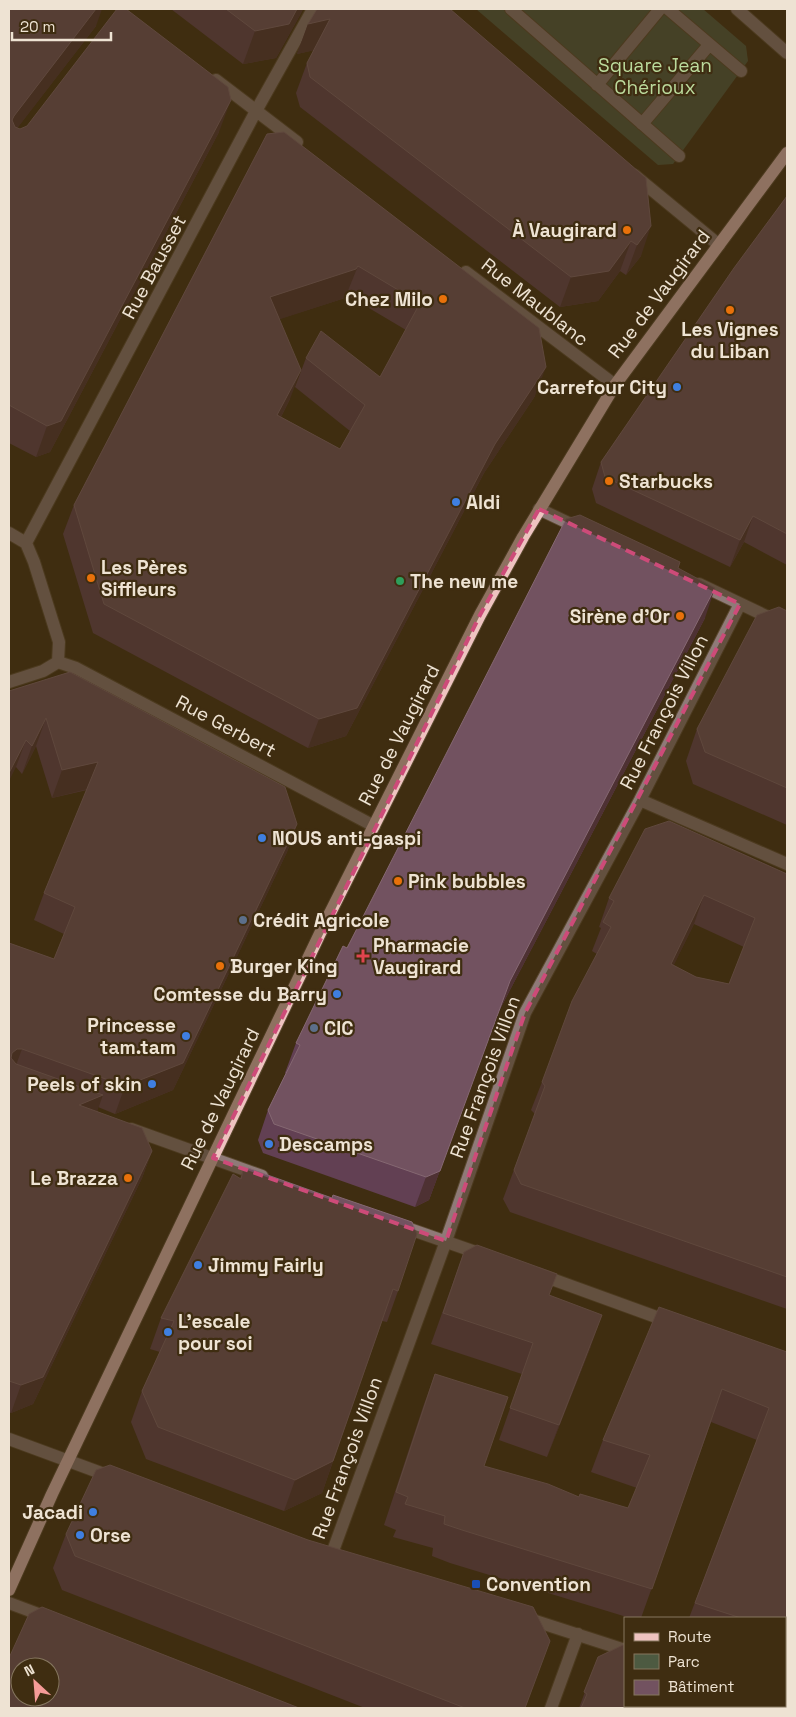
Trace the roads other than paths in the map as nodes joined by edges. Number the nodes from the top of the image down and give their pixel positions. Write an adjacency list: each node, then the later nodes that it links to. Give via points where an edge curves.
1 (313, 9): 11 (street, Rue Bausset)
2 (511, 9): 10 (street)
3 (660, 9): 10 (street)
4 (668, 9): 6 (street)
5 (737, 9): 7 (street)
6 (710, 45): 8 (street); 12 (street)
7 (787, 53)
8 (741, 71)
9 (208, 73): 11 (street)
10 (597, 85): 12 (street)
11 (256, 111): 13 (street); 23 (street, Rue Bausset)
12 (642, 124): 15 (street)
13 (311, 153)
14 (787, 154): 17 (main road, Rue de Vaugirard)
15 (678, 156)
16 (622, 165): 17 (street)
17 (719, 245): 19 (main road, Rue de Vaugirard)
18 (453, 262): 19 (street, Rue Maublanc)
19 (615, 385): 20 (main road, Rue de Vaugirard)
20 (539, 509): 21 (street); 30 (main road, Rue de Vaugirard, via 480,616)
21 (588, 532)
22 (9, 533): 23 (street)
23 (26, 543): 27 (street, via 59,642)
24 (686, 579): 25 (street)
25 (740, 604): 26 (street); 29 (street, Rue François Villon)
26 (787, 626)
27 (58, 662): 28 (street, via 43,671); 30 (street, Rue Gerbert, via 76,668)
28 (9, 682)
29 (640, 800): 31 (street); 36 (street, Rue François Villon, via 525,1013)
30 (374, 826): 33 (main road, Rue de Vaugirard)
31 (787, 864)
32 (121, 1126): 33 (street)
33 (213, 1158): 34 (street); 41 (main road, Rue de Vaugirard)
34 (274, 1181)
35 (392, 1222): 36 (street)
36 (446, 1242): 37 (street); 43 (street, Rue François Villon, via 335,1560)
37 (492, 1258)
38 (529, 1271): 39 (street)
39 (686, 1328)
40 (9, 1438): 41 (street)
41 (69, 1460): 42 (street); 44 (main road, Rue de Vaugirard)
42 (122, 1481)
43 (315, 1554)
44 (9, 1590)
45 (9, 1603): 47 (street)
46 (516, 1615): 48 (street)
47 (66, 1624)
48 (578, 1634): 49 (street); 50 (street)
49 (624, 1650)
50 (551, 1708)

